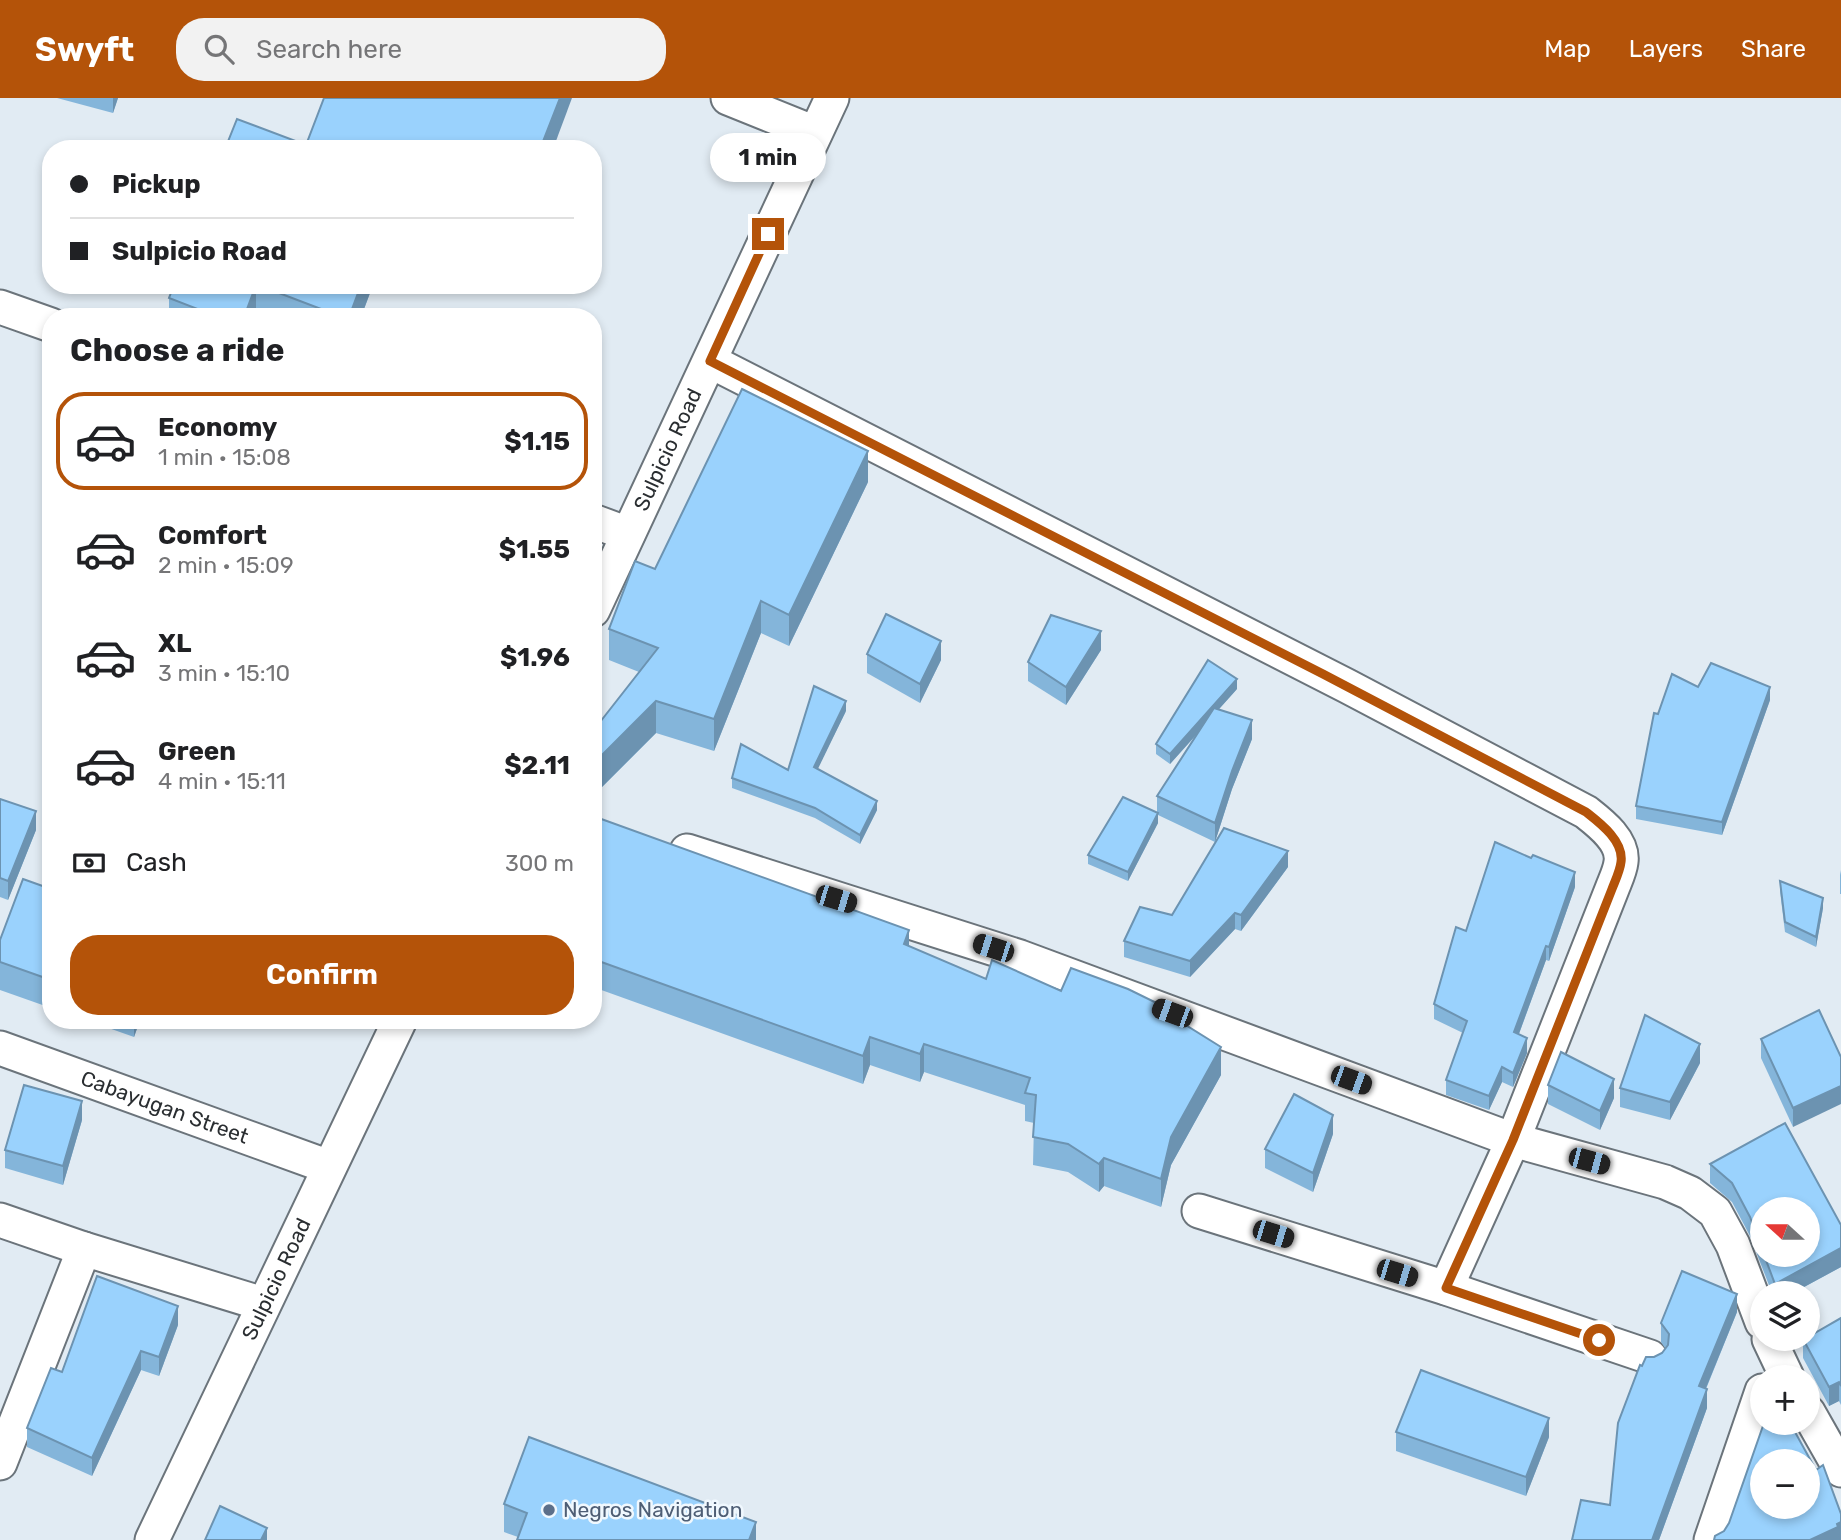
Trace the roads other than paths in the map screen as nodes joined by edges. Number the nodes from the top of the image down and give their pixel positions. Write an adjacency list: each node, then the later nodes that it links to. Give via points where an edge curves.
1 (728, 98): 3 (street)
2 (832, 98): 3 (street, Sulpicio Road)
3 (816, 133): 6 (street, Sulpicio Road)
4 (0, 307): 5 (street)
5 (42, 322)
6 (710, 361): 8 (street, Sulpicio Road); 13 (street, via 1347,686 1586,812 1605,827 1622,860)
7 (602, 524): 8 (street)
8 (628, 534): 9 (street, Sulpicio Road)
9 (602, 590)
10 (656, 840): 13 (street, via 1020,957)
11 (396, 1029): 14 (street, Sulpicio Road)
12 (0, 1048): 14 (street, Cabayugan Street)
13 (1513, 1140): 18 (street); 19 (street, via 1690,1193 1715,1212)
14 (329, 1167): 20 (street, Sulpicio Road)
15 (1199, 1211): 18 (street)
16 (0, 1220): 17 (street)
17 (84, 1249): 20 (street); 24 (street)
18 (1446, 1288): 21 (street)
19 (1750, 1290)
20 (263, 1304): 26 (street, Sulpicio Road)
21 (1650, 1357)
22 (1750, 1426): 27 (street)
23 (1820, 1433): 25 (street)
24 (0, 1463)
25 (1841, 1470)
26 (152, 1540)
27 (1711, 1540)

